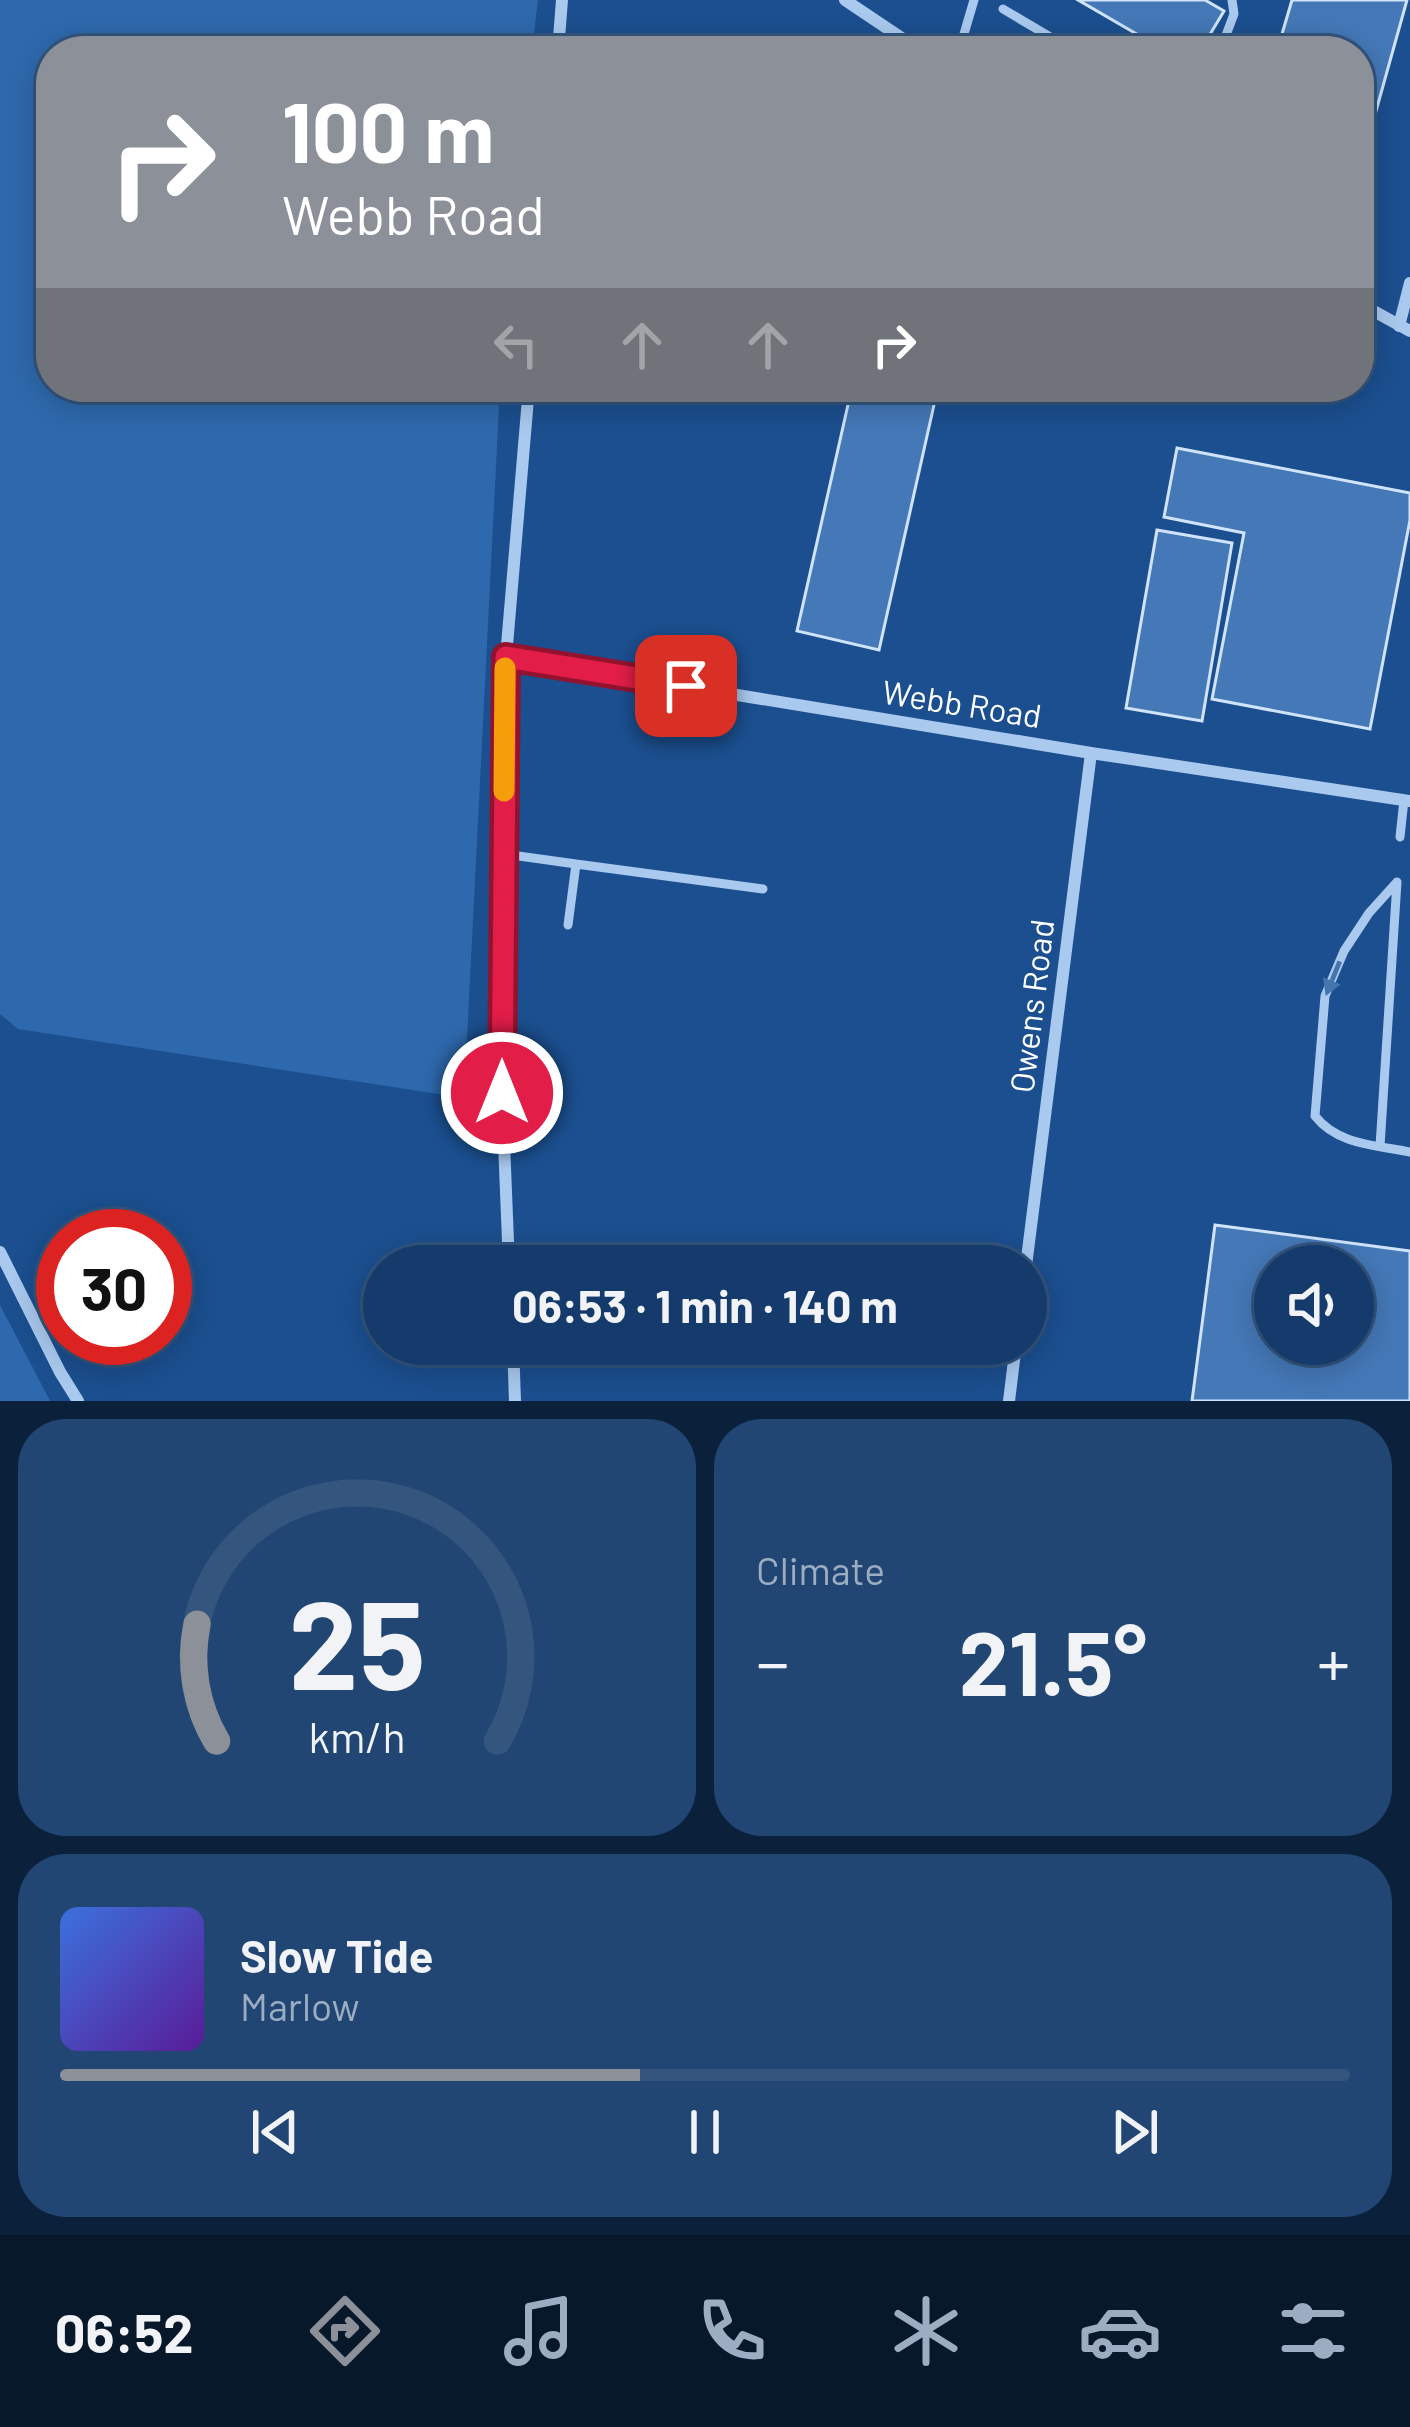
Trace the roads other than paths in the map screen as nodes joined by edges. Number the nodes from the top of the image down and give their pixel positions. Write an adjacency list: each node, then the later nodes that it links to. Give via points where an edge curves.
1 (562, 0): 6 (street)
2 (844, 0): 7 (street)
3 (974, 0): 8 (lane)
4 (1232, 0): 10 (lane)
5 (1003, 9): 9 (lane)
6 (558, 36)
7 (898, 36)
8 (963, 36)
9 (1049, 36)
10 (1226, 36)
11 (1410, 283): 13 (street)
12 (1374, 311): 13 (street)
13 (1405, 329)
14 (528, 402): 15 (street)
15 (506, 657): 16 (street, Webb Road); 19 (street)
16 (1091, 753): 17 (street, Webb Road); 26 (street, Owens Road)
17 (1407, 801): 18 (lane)
18 (1400, 837)
19 (504, 854): 20 (lane); 25 (street)
20 (576, 863): 21 (lane); 22 (lane)
21 (763, 889)
22 (568, 925)
23 (1380, 1146): 23 (lane, one-way to 23, via 1397,882 1344,951 1325,996 1315,1116 1327,1130); 24 (lane)
24 (1410, 1152)
25 (508, 1245)
26 (1029, 1245)
27 (0, 1252): 30 (street)
28 (514, 1365): 31 (street)
29 (1013, 1365): 32 (street)
30 (78, 1401)
31 (515, 1401)
32 (1009, 1401)

